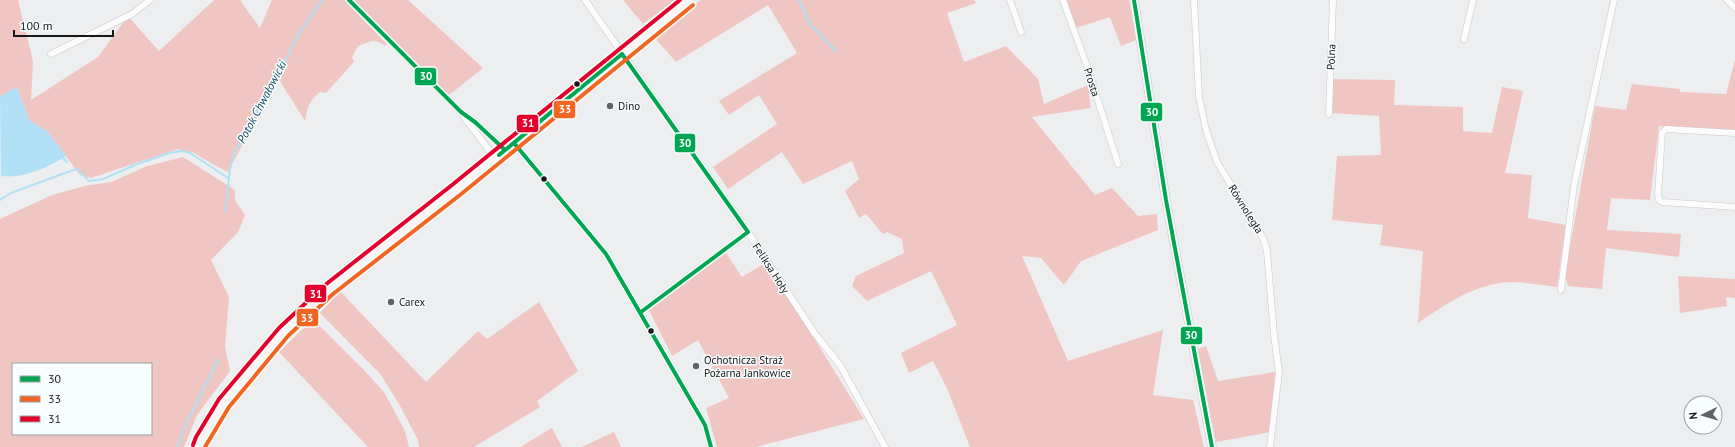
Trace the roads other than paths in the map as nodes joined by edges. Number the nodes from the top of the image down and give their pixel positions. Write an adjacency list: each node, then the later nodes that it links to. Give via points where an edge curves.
1 (150, 0): 16 (street, via 132,14)
2 (349, 0): 18 (street)
3 (585, 0): 17 (street, Feliksa Hoły)
4 (689, 0): 17 (main road)
5 (1010, 0): 14 (street)
6 (1063, 0): 24 (street, Prosta)
7 (1134, 0): 32 (main road, via 1165,193)
8 (1194, 0): 33 (street, Równoległa, via 1199,97 1206,130 1217,162 1263,238 1267,251 1279,372)
9 (1333, 0): 19 (street, Polna)
10 (1473, 0): 15 (street)
11 (1614, 0): 27 (street, via 1574,185)
12 (1727, 0): 13 (street)
13 (1735, 8)
14 (1021, 32)
15 (1464, 39)
16 (51, 54)
17 (622, 54): 21 (main road); 26 (street, Feliksa Hoły)
18 (461, 112): 22 (street); 23 (street)
19 (1330, 114)
20 (1735, 133): 25 (street, via 1666,129 1662,133 1658,195 1662,202)
21 (514, 143): 22 (main road); 28 (street, via 606,254)
22 (505, 150): 23 (main road)
23 (495, 158): 29 (main road, via 329,288 284,332 224,403)
24 (1118, 164)
25 (1735, 208)
26 (748, 232): 28 (street); 31 (street, Feliksa Hoły, via 815,334 840,365)
27 (1560, 290)
28 (640, 312): 30 (street, via 705,426)
29 (199, 447)
30 (711, 447)
31 (885, 447)
32 (1212, 447)
33 (1270, 447)

